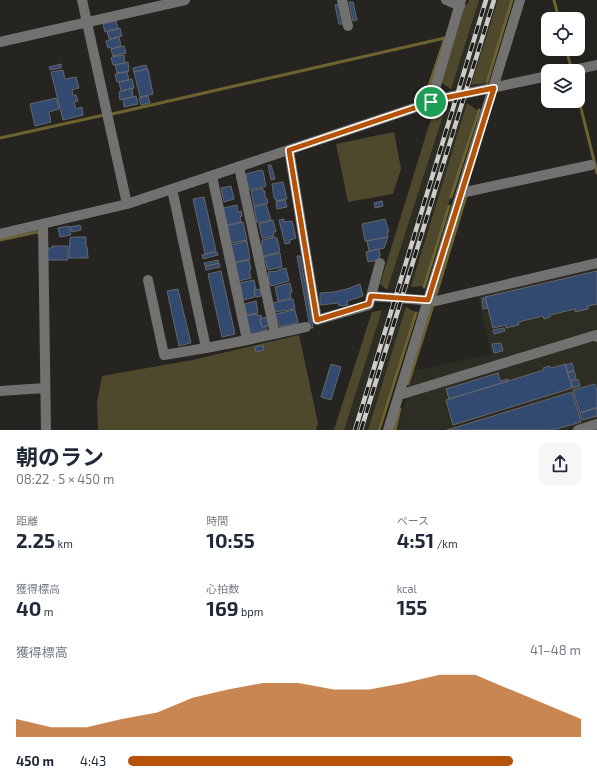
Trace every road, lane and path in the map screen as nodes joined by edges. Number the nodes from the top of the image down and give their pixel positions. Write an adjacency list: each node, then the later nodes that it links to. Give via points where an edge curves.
1 (82, 0): 7 (street)
2 (185, 0): 7 (street)
3 (342, 0): 8 (street)
4 (446, 0): 6 (street)
5 (520, 0): 13 (street)
6 (461, 3): 14 (street)
7 (87, 23): 9 (street); 21 (street)
8 (348, 26)
9 (0, 42)
10 (597, 65): 11 (street)
11 (585, 68)
12 (541, 78): 13 (street)
13 (494, 88): 14 (street); 20 (street)
14 (431, 102): 15 (street)
15 (289, 150): 17 (street); 27 (street, via 317,320 369,304)
16 (592, 165): 20 (street)
17 (239, 167): 18 (street); 30 (street)
18 (212, 176): 19 (street); 32 (street)
19 (172, 189): 21 (street); 33 (street)
20 (461, 193): 28 (street)
21 (127, 204): 22 (street)
22 (43, 225): 23 (street); 34 (street)
23 (0, 234)
24 (380, 263): 27 (street)
25 (597, 263): 28 (street)
26 (148, 280): 33 (street, via 164,355)
27 (371, 296): 28 (street)
28 (428, 300): 36 (street)
29 (306, 327): 30 (street)
30 (275, 334): 32 (street)
31 (597, 338): 36 (street, via 596,335)
32 (247, 340): 33 (street)
33 (206, 348)
34 (45, 388): 35 (street); 38 (street)
35 (0, 391)
36 (399, 396): 39 (street)
37 (597, 424): 40 (street)
38 (46, 430)
39 (388, 430)
40 (578, 430)

